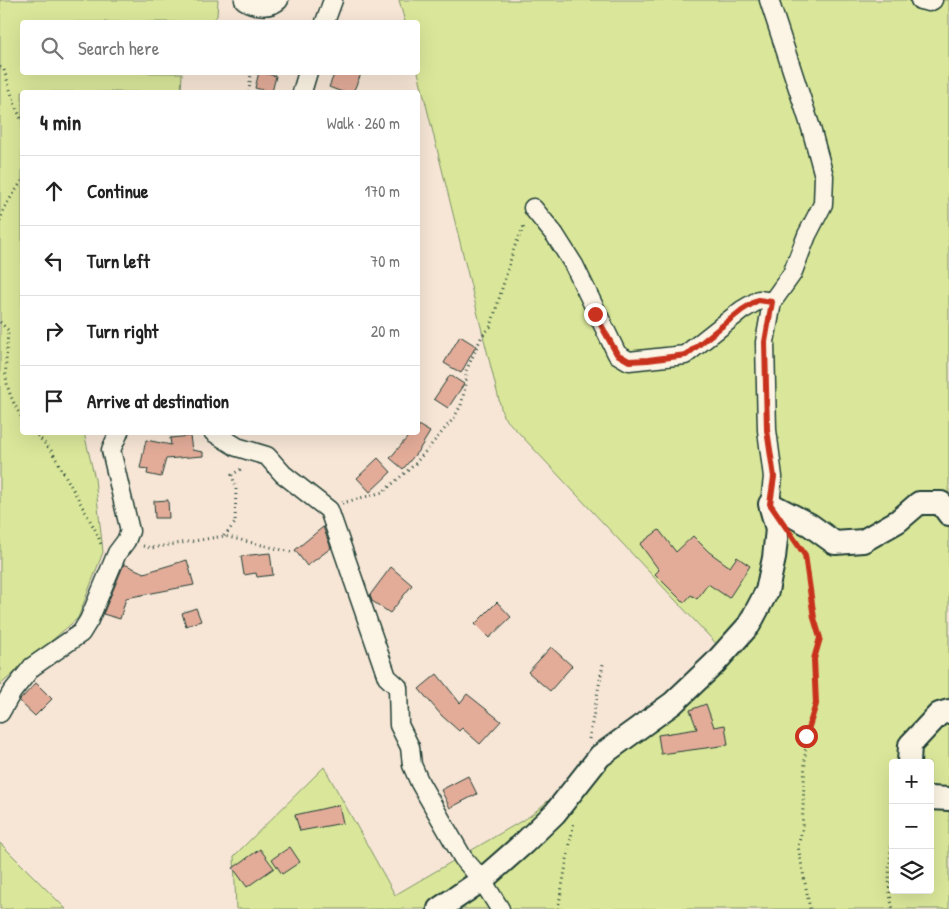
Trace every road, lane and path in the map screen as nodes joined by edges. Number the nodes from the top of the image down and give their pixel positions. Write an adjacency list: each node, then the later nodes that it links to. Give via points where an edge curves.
1 (244, 0): 2 (street, via 257,6)
2 (279, 0)
3 (333, 0): 7 (street)
4 (769, 0): 17 (street, via 812,128 824,176 823,204 792,274)
5 (920, 0): 6 (street)
6 (933, 0)
7 (326, 20)
8 (0, 67): 13 (path, via 4,70)
9 (251, 75): 11 (path)
10 (307, 75): 12 (street)
11 (249, 90)
12 (303, 90)
13 (20, 116)
14 (20, 184): 16 (path, via 4,208)
15 (533, 208): 17 (street, via 574,266 617,354 629,361 686,355 758,300); 25 (path, via 514,248 491,326 482,336 466,371 461,405 454,418 414,464 383,492 350,500)
16 (0, 222)
17 (772, 302): 24 (street, via 765,342 767,430 774,477)
18 (0, 322): 19 (path, via 8,330 7,351 1,371 4,388 9,402)
19 (20, 416)
20 (37, 435): 30 (path, via 52,450 100,546)
21 (118, 435): 30 (street, via 111,450 130,531)
22 (218, 435): 23 (street, via 237,447)
23 (267, 456): 25 (street, via 283,474); 28 (path, via 232,475 236,489 235,523)
24 (770, 504): 26 (street, via 810,525 835,543 863,541 898,521 918,503 941,503); 37 (street, via 777,529 774,558 767,591 749,625 673,703 600,756 555,813)
25 (329, 510): 37 (street, via 387,678 398,687 399,726 410,747 416,774 463,858)
26 (949, 514)
27 (790, 533): 40 (path, via 805,555 820,638 814,659 816,704 806,736 802,831 798,846)
28 (224, 536): 29 (path); 30 (path, via 151,548 145,545)
29 (291, 552)
30 (117, 553): 32 (street, via 81,633 32,666)
31 (949, 711): 33 (street, via 939,714 910,744)
32 (0, 713)
33 (909, 759)
34 (934, 798): 35 (street)
35 (949, 799)
36 (893, 849): 41 (path, via 891,890)
37 (482, 880): 38 (street); 39 (street)
38 (439, 909)
39 (500, 909)
40 (810, 909)
41 (894, 909)

